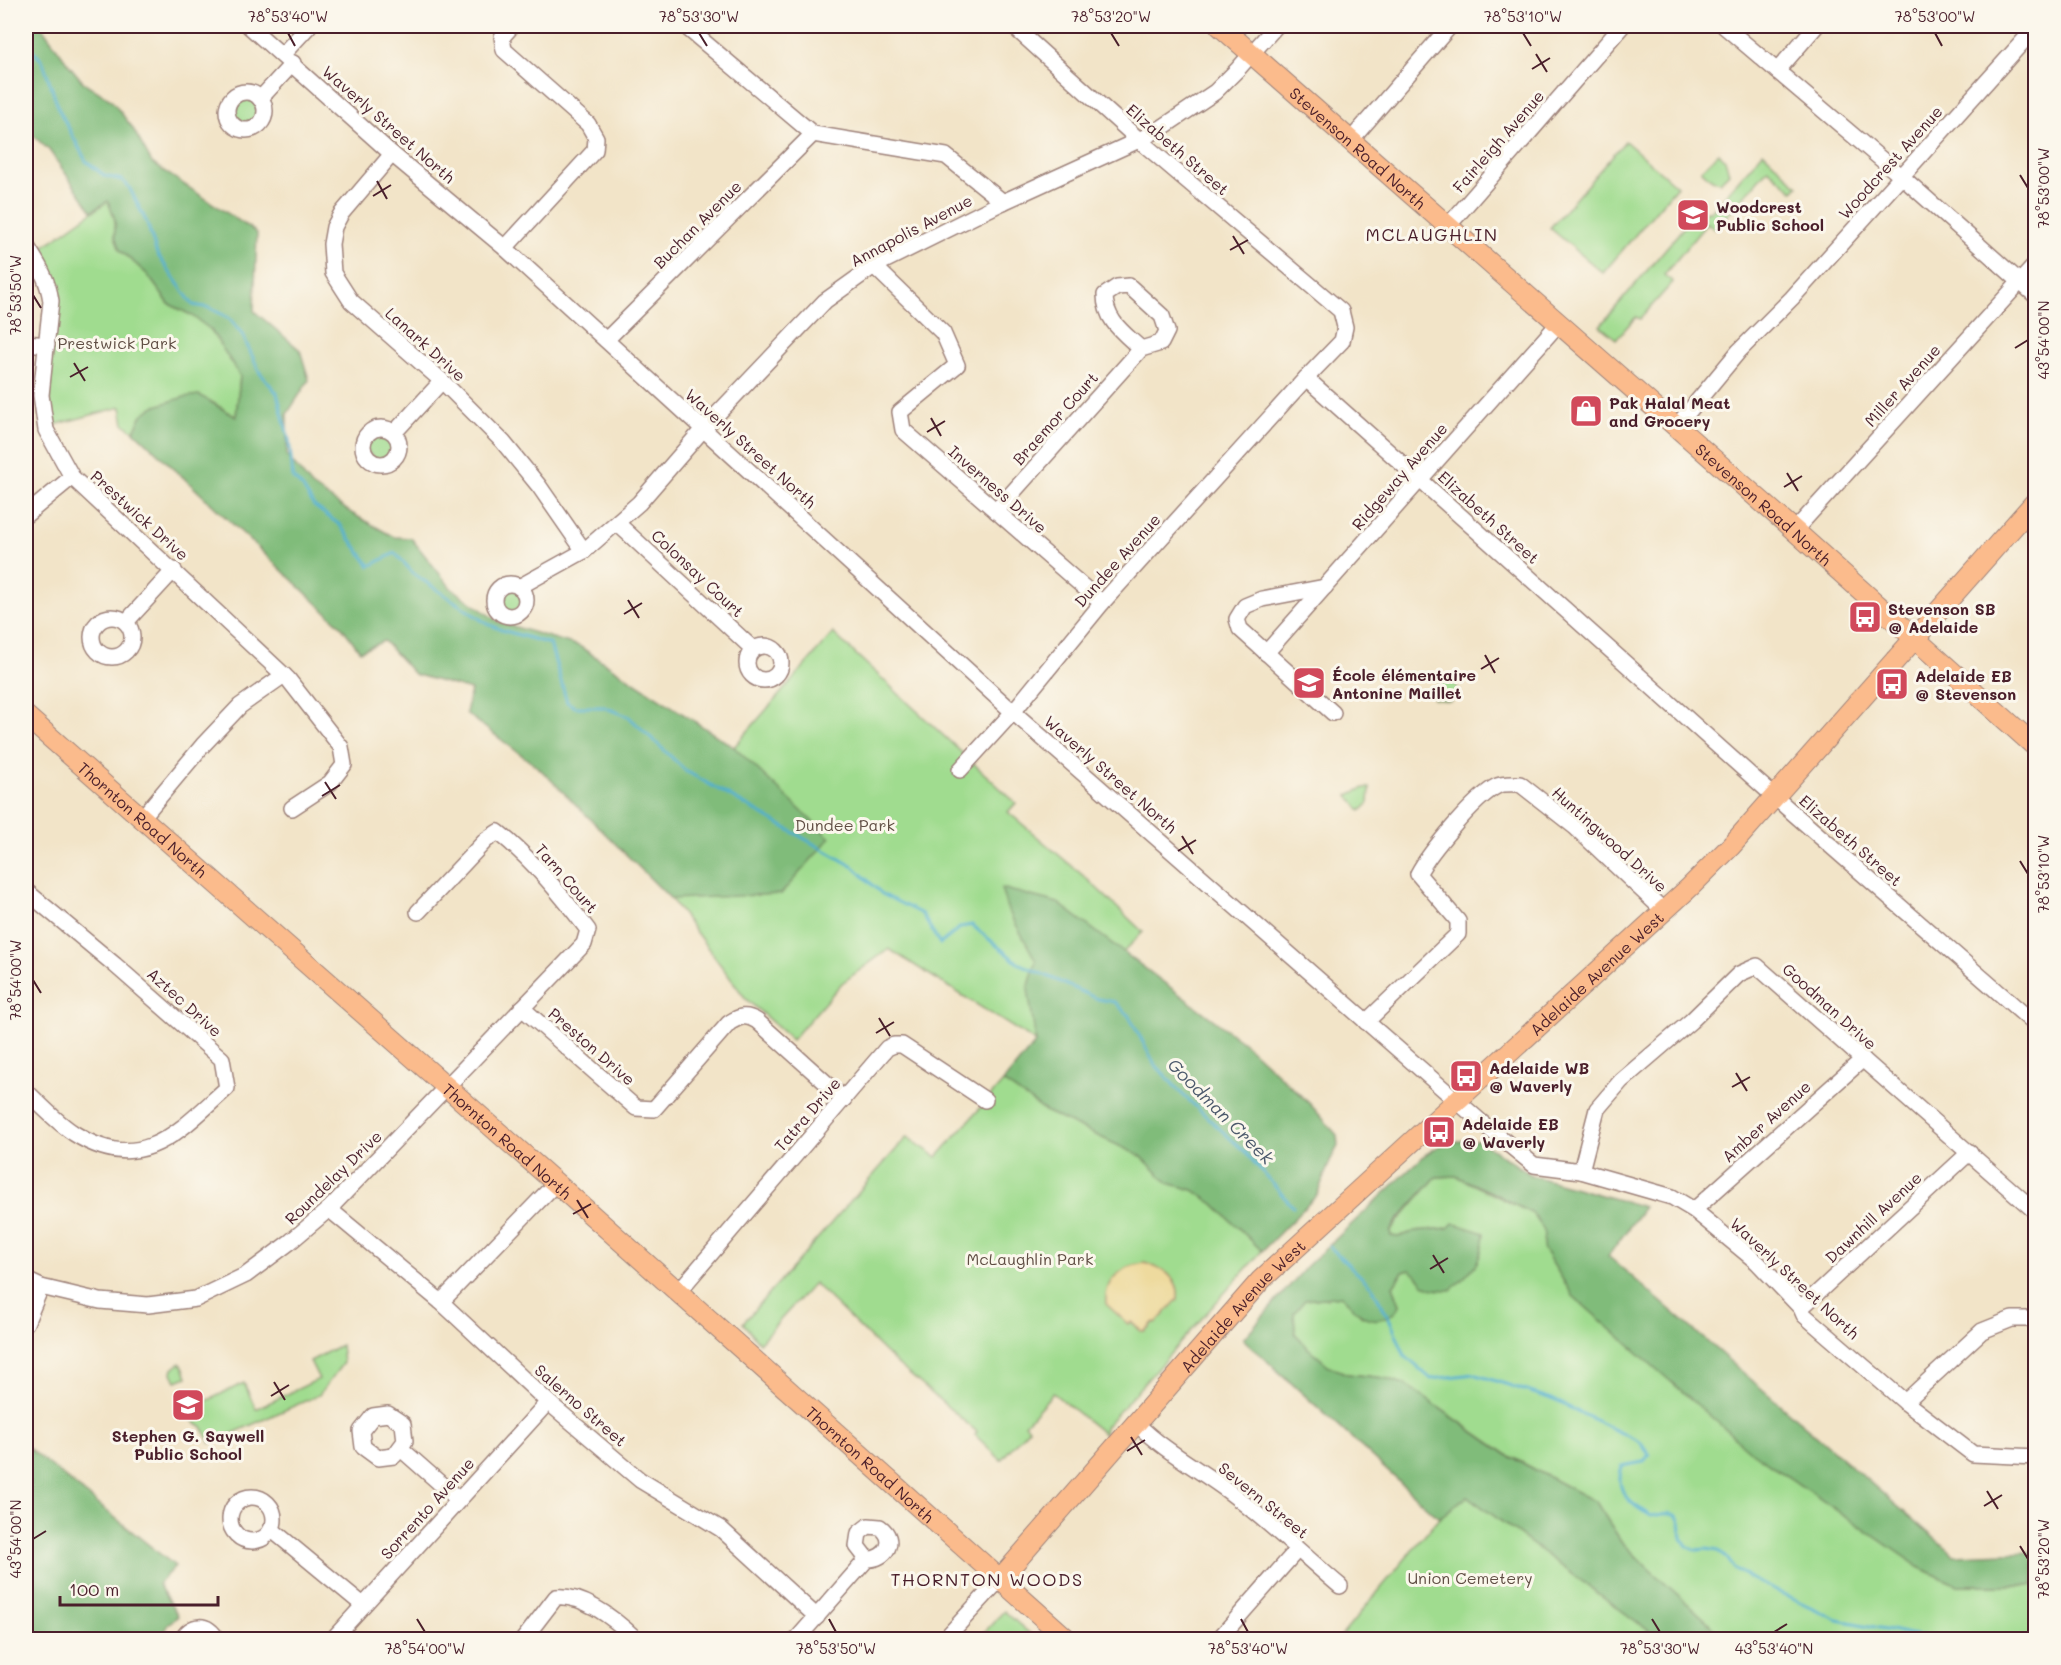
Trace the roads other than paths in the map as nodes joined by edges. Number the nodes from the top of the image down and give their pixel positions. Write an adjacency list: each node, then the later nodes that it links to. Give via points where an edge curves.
1 (249, 26): 14 (street, Waverly Street North)
2 (309, 26): 14 (street)
3 (512, 26): 25 (street, via 502,37 504,50 588,124 596,138 595,150)
4 (685, 26): 17 (street)
5 (1013, 26): 18 (street, Elizabeth Street)
6 (1220, 26): 13 (main road, Stevenson Road North)
7 (1276, 26): 13 (street, Annapolis Avenue)
8 (1450, 26): 19 (street)
9 (1622, 26): 23 (street, Fairleigh Avenue)
10 (1724, 26): 15 (street)
11 (1816, 26): 15 (street)
12 (2036, 27): 21 (street, Woodcrest Avenue)
13 (1252, 53): 18 (street, Annapolis Avenue, via 1215,92); 19 (main road, Stevenson Road North)
14 (288, 59): 16 (street); 20 (street, Waverly Street North)
15 (1777, 71): 21 (street)
16 (260, 99)
17 (813, 134): 22 (street, via 946,156); 31 (street, Buchan Avenue)
18 (1139, 140): 22 (street, Annapolis Avenue); 35 (street, Elizabeth Street, via 1341,311 1345,327 1342,341)
19 (1351, 140): 23 (main road, Stevenson Road North)
20 (392, 154): 25 (street, Waverly Street North); 36 (street, Lanark Drive, via 334,226 333,273 351,301)
21 (1900, 176): 28 (street); 37 (street, Woodcrest Avenue, via 1792,298 1739,351)
22 (1003, 202): 27 (street, Annapolis Avenue)
23 (1448, 226): 30 (main road, Stevenson Road North)
24 (26, 245): 33 (street, Prestwick Drive, via 49,287)
25 (505, 248): 31 (street, Waverly Street North)
26 (2036, 264): 28 (street, Miller Avenue)
27 (874, 266): 38 (street, Annapolis Avenue, via 825,301); 43 (street, Inverness Drive, via 943,333 957,365 900,412 903,430)
28 (2020, 282): 29 (street); 46 (street, Miller Avenue)
29 (2036, 296)
30 (1558, 323): 37 (main road, Stevenson Road North); 41 (street, Ridgeway Avenue)
31 (606, 340): 38 (street, Waverly Street North)
32 (26, 343): 33 (street)
33 (47, 345): 40 (street, Prestwick Drive, via 41,395 46,430)
34 (1141, 349): 34 (street, Braemor Court, via 1161,343 1167,331 1162,316 1128,285 1117,287 1105,295 1105,308 1114,323); 43 (street, Braemor Court)
35 (1306, 378): 41 (street, Elizabeth Street); 51 (street, Dundee Avenue)
36 (442, 381): 39 (street); 47 (street, Lanark Drive, via 510,451)
37 (1676, 427): 46 (main road, Stevenson Road North)
38 (704, 428): 45 (street, Annapolis Avenue); 57 (street, Waverly Street North)
39 (394, 433)
40 (72, 477): 44 (street); 48 (street, Prestwick Drive)
41 (1420, 478): 50 (street, Ridgeway Avenue); 62 (street, Elizabeth Street)
42 (2036, 501): 53 (main road, Adelaide Avenue West)
43 (996, 511): 51 (street, Inverness Drive)
44 (26, 515)
45 (617, 523): 47 (street, Annapolis Avenue); 54 (street, Colonsay Court)
46 (1794, 531): 53 (main road, Stevenson Road North)
47 (584, 551): 49 (street, Annapolis Avenue)
48 (174, 570): 52 (street); 56 (street, Prestwick Drive)
49 (519, 586)
50 (1325, 587): 55 (street, Ridgeway Avenue); 55 (street, via 1245,606 1237,619 1240,629)
51 (1102, 603): 57 (street, Dundee Avenue)
52 (126, 622)
53 (1914, 639): 60 (main road, Stevenson Road North); 62 (main road, Adelaide Avenue West)
54 (753, 649)
55 (1266, 653): 58 (street)
56 (284, 675): 63 (street, Prestwick Drive, via 341,747 344,765 330,783); 64 (street, via 240,706)
57 (1012, 712): 61 (street, Dundee Avenue); 69 (street, Waverly Street North)
58 (1333, 712)
59 (26, 716): 64 (main road, Thornton Road North)
60 (2033, 740)
61 (960, 770)
62 (1774, 797): 67 (main road, Adelaide Avenue West, via 1724,854); 70 (street, Elizabeth Street)
63 (292, 808)
64 (141, 819): 72 (main road, Thornton Road North)
65 (26, 891): 73 (street, Aztec Drive, via 222,1059 227,1088 179,1131 132,1152 97,1147 72,1133)
66 (418, 912): 68 (street, Tarn Court, via 498,832 516,847 588,930 584,944)
67 (1664, 912): 69 (street, Huntingwood Drive, via 1575,827 1520,784 1497,786 1470,808 1418,874 1458,921 1458,934); 76 (main road, Adelaide Avenue West)
68 (522, 1008): 72 (street, Tarn Court); 74 (street, Preston Drive, via 636,1108 654,1109 729,1023 744,1016 757,1021)
69 (1366, 1022): 76 (street, Waverly Street North)
70 (2036, 1025)
71 (1863, 1059): 77 (street, Goodman Drive); 78 (street, Goodman Drive, via 1757,966 1739,974 1621,1081 1597,1109); 81 (street, Amber Avenue)
72 (448, 1088): 79 (main road, Thornton Road North); 80 (street, Roundelay Drive)
73 (26, 1091)
74 (844, 1099): 75 (street, Tatra Drive, via 887,1048 898,1044); 85 (street, Tatra Drive)
75 (985, 1100)
76 (1456, 1101): 78 (street, Waverly Street North, via 1534,1165); 92 (main road, Adelaide Avenue West, via 1262,1280)
77 (1970, 1152): 82 (street, Goodman Drive); 87 (street, Dawnhill Avenue)
78 (1581, 1171): 81 (street, Waverly Street North, via 1672,1197)
79 (556, 1183): 85 (main road, Thornton Road North); 86 (street)
80 (329, 1209): 84 (street, Roundelay Drive, via 246,1275 196,1299 148,1305 122,1303); 86 (street, Salerno Street)
81 (1694, 1210): 87 (street, Waverly Street North, via 1756,1262)
82 (2036, 1212)
83 (26, 1280): 84 (street, Roundelay Drive)
84 (41, 1287): 89 (street)
85 (679, 1291): 99 (main road, Thornton Road North)
86 (441, 1302): 90 (street, Salerno Street)
87 (1801, 1308): 91 (street, Waverly Street North, via 1804,1315)
88 (2036, 1319): 91 (street, via 2012,1319 1982,1331)
89 (26, 1323)
90 (548, 1402): 95 (street, Sorrento Avenue); 102 (street, Salerno Street, via 640,1480 721,1528)
91 (1905, 1402): 94 (street, Waverly Street North, via 1973,1454)
92 (1136, 1423): 97 (street, Severn Street, via 1172,1454 1227,1490); 99 (main road, Adelaide Avenue West)
93 (400, 1448): 95 (street)
94 (2036, 1457)
95 (459, 1500): 101 (street, Sorrento Avenue)
96 (271, 1529): 101 (street)
97 (1297, 1550): 100 (street, Severn Street); 111 (street)
98 (867, 1559): 102 (street)
99 (1000, 1578): 109 (street, Adelaide Avenue West); 110 (main road, Thornton Road North)
100 (1340, 1586)
101 (363, 1605): 105 (street, Sorrento Avenue)
102 (817, 1617): 108 (street)
103 (182, 1640): 104 (street, via 185,1632 198,1626 212,1631)
104 (217, 1640)
105 (332, 1640)
106 (523, 1640): 107 (street, via 556,1598 564,1596 616,1620)
107 (637, 1640)
108 (796, 1640)
109 (944, 1640)
110 (1068, 1640)
111 (1218, 1640)

